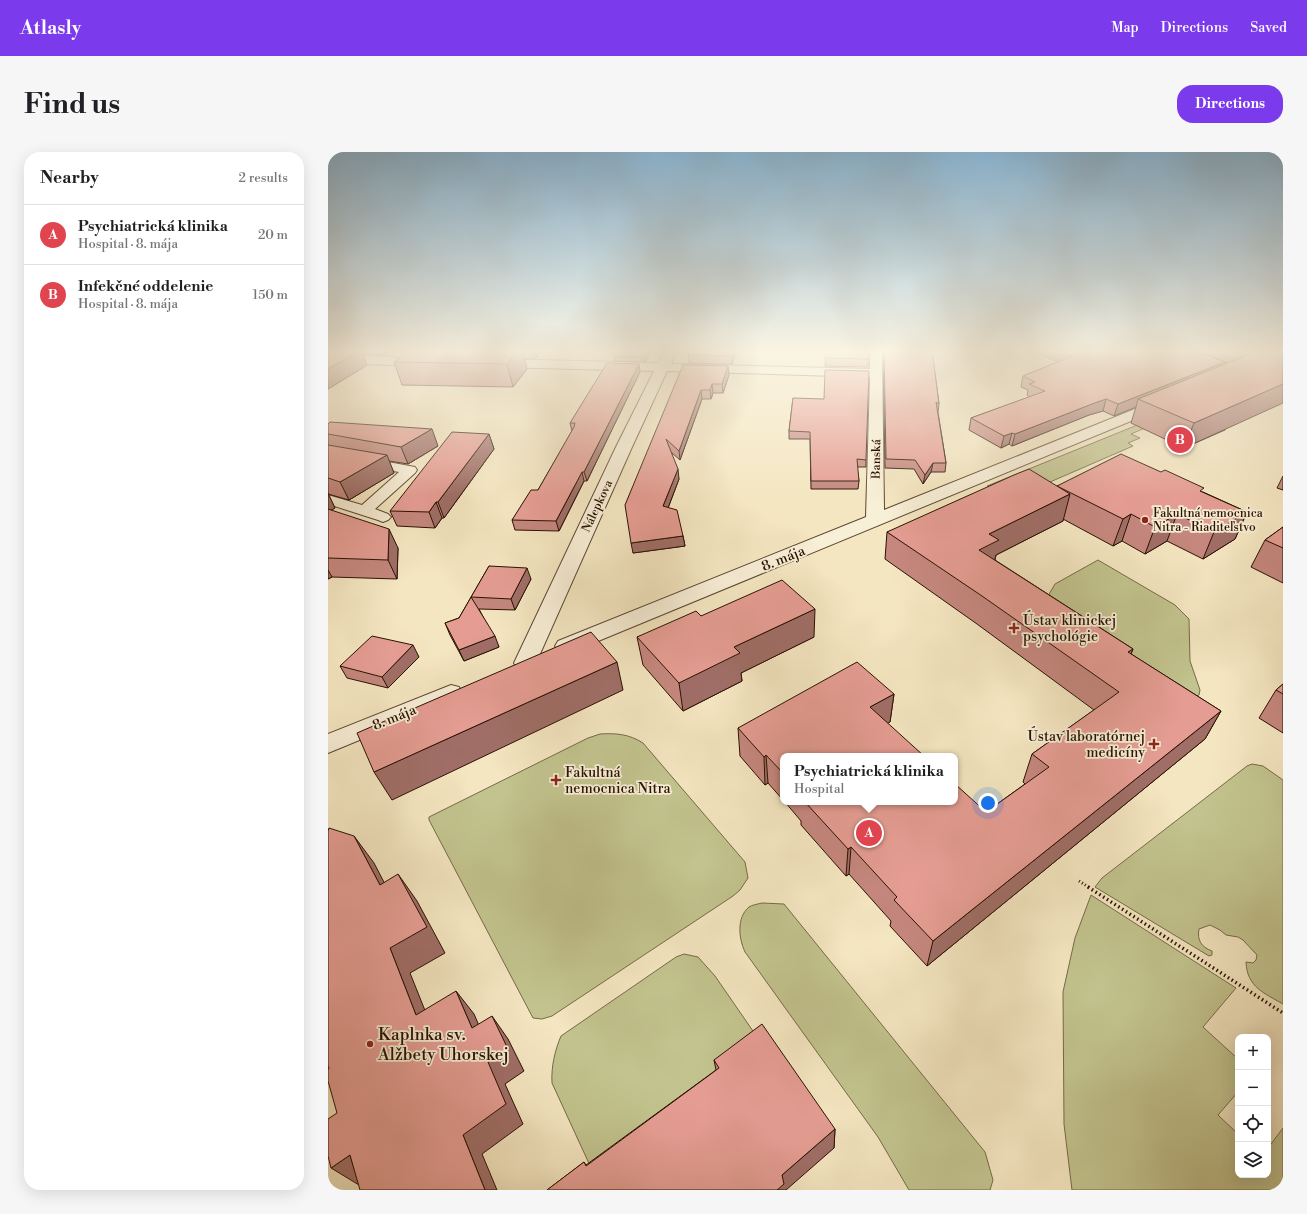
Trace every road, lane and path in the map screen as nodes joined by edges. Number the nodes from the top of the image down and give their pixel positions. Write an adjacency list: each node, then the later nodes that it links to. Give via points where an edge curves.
1 (648, 398): 9 (street, Nálepkova)
2 (877, 398): 8 (street, Banská)
3 (1174, 398): 8 (street, 8. mája)
4 (328, 455): 6 (lane, via 410,470)
5 (328, 498): 6 (lane)
6 (364, 510): 7 (lane)
7 (383, 517)
8 (875, 521): 9 (street, 8. mája)
9 (518, 666)
10 (466, 687): 11 (street, 8. mája)
11 (328, 744)
12 (1079, 882): 13 (path)
13 (1283, 1013)

